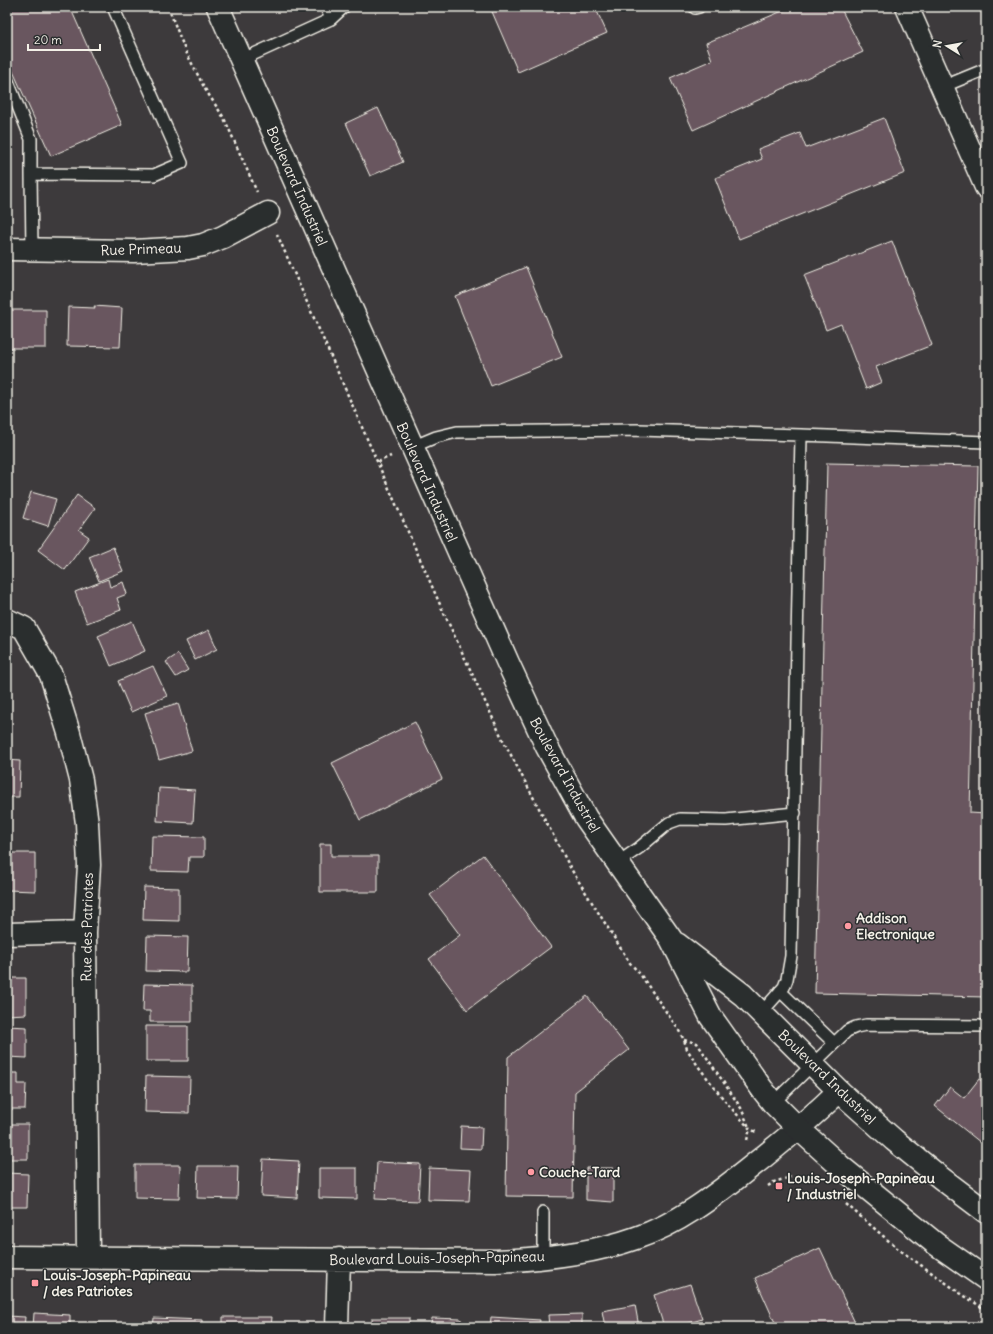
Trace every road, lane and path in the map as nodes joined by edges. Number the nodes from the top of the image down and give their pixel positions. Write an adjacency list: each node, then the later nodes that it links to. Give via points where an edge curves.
1 (113, 7): 14 (lane, via 182,163 154,175)
2 (168, 7): 16 (path, via 185,50 205,89 224,118)
3 (218, 7): 10 (street, Boulevard Industriel)
4 (326, 7): 9 (lane)
5 (344, 7): 9 (lane)
6 (695, 7): 7 (lane)
7 (699, 7)
8 (907, 7): 13 (street)
9 (331, 18): 10 (lane)
10 (241, 60): 23 (street, Boulevard Industriel)
11 (986, 69): 13 (lane)
12 (7, 79): 14 (lane, via 31,139)
13 (942, 87): 15 (street)
14 (31, 174): 20 (lane)
15 (986, 187)
16 (256, 188)
17 (268, 213): 20 (street, Rue Primeau, via 218,239 188,248 134,251)
18 (280, 242): 33 (path, via 502,738 583,888 630,963)
19 (7, 249): 20 (street, Rue Primeau)
20 (32, 249)
21 (800, 435): 22 (lane); 23 (lane, via 639,430 457,432); 25 (lane)
22 (986, 442)
23 (412, 447): 26 (street, Boulevard Industriel, via 547,747 586,818)
24 (7, 620): 27 (street, Rue des Patriotes, via 24,628 50,675 81,780 89,866)
25 (795, 813): 26 (lane, via 726,820 680,819 668,823 639,848); 30 (lane, via 791,956 787,979)
26 (617, 862): 29 (street, Boulevard Industriel)
27 (85, 932): 28 (street); 44 (street, Rue des Patriotes)
28 (7, 934)
29 (672, 939): 31 (street, Boulevard Industriel, via 743,995); 37 (street, Boulevard Industriel, via 711,1017)
30 (780, 991): 31 (lane); 34 (lane)
31 (761, 1013): 35 (street, Boulevard Industriel)
32 (986, 1026): 34 (lane, via 866,1025 847,1031)
33 (684, 1040): 38 (path, via 698,1066); 38 (path, via 697,1043 741,1108)
34 (834, 1043): 35 (lane)
35 (813, 1065): 36 (street, Boulevard Industriel); 37 (lane)
36 (839, 1091): 39 (street, Boulevard Louis-Joseph-Papineau); 42 (street, Boulevard Industriel, via 916,1158)
37 (773, 1103): 39 (street, Boulevard Industriel)
38 (750, 1129): 40 (path)
39 (799, 1129): 45 (street, Boulevard Louis-Joseph-Papineau, via 729,1185 678,1220 624,1242); 47 (street, Boulevard Industriel, via 936,1244)
40 (746, 1144)
41 (543, 1212): 45 (lane)
42 (986, 1212)
43 (7, 1257): 44 (street, Boulevard Louis-Joseph-Papineau)
44 (88, 1257): 46 (street, Boulevard Louis-Joseph-Papineau)
45 (543, 1258): 46 (street, Boulevard Louis-Joseph-Papineau)
46 (339, 1259): 48 (street)
47 (986, 1279)
48 (337, 1327)

